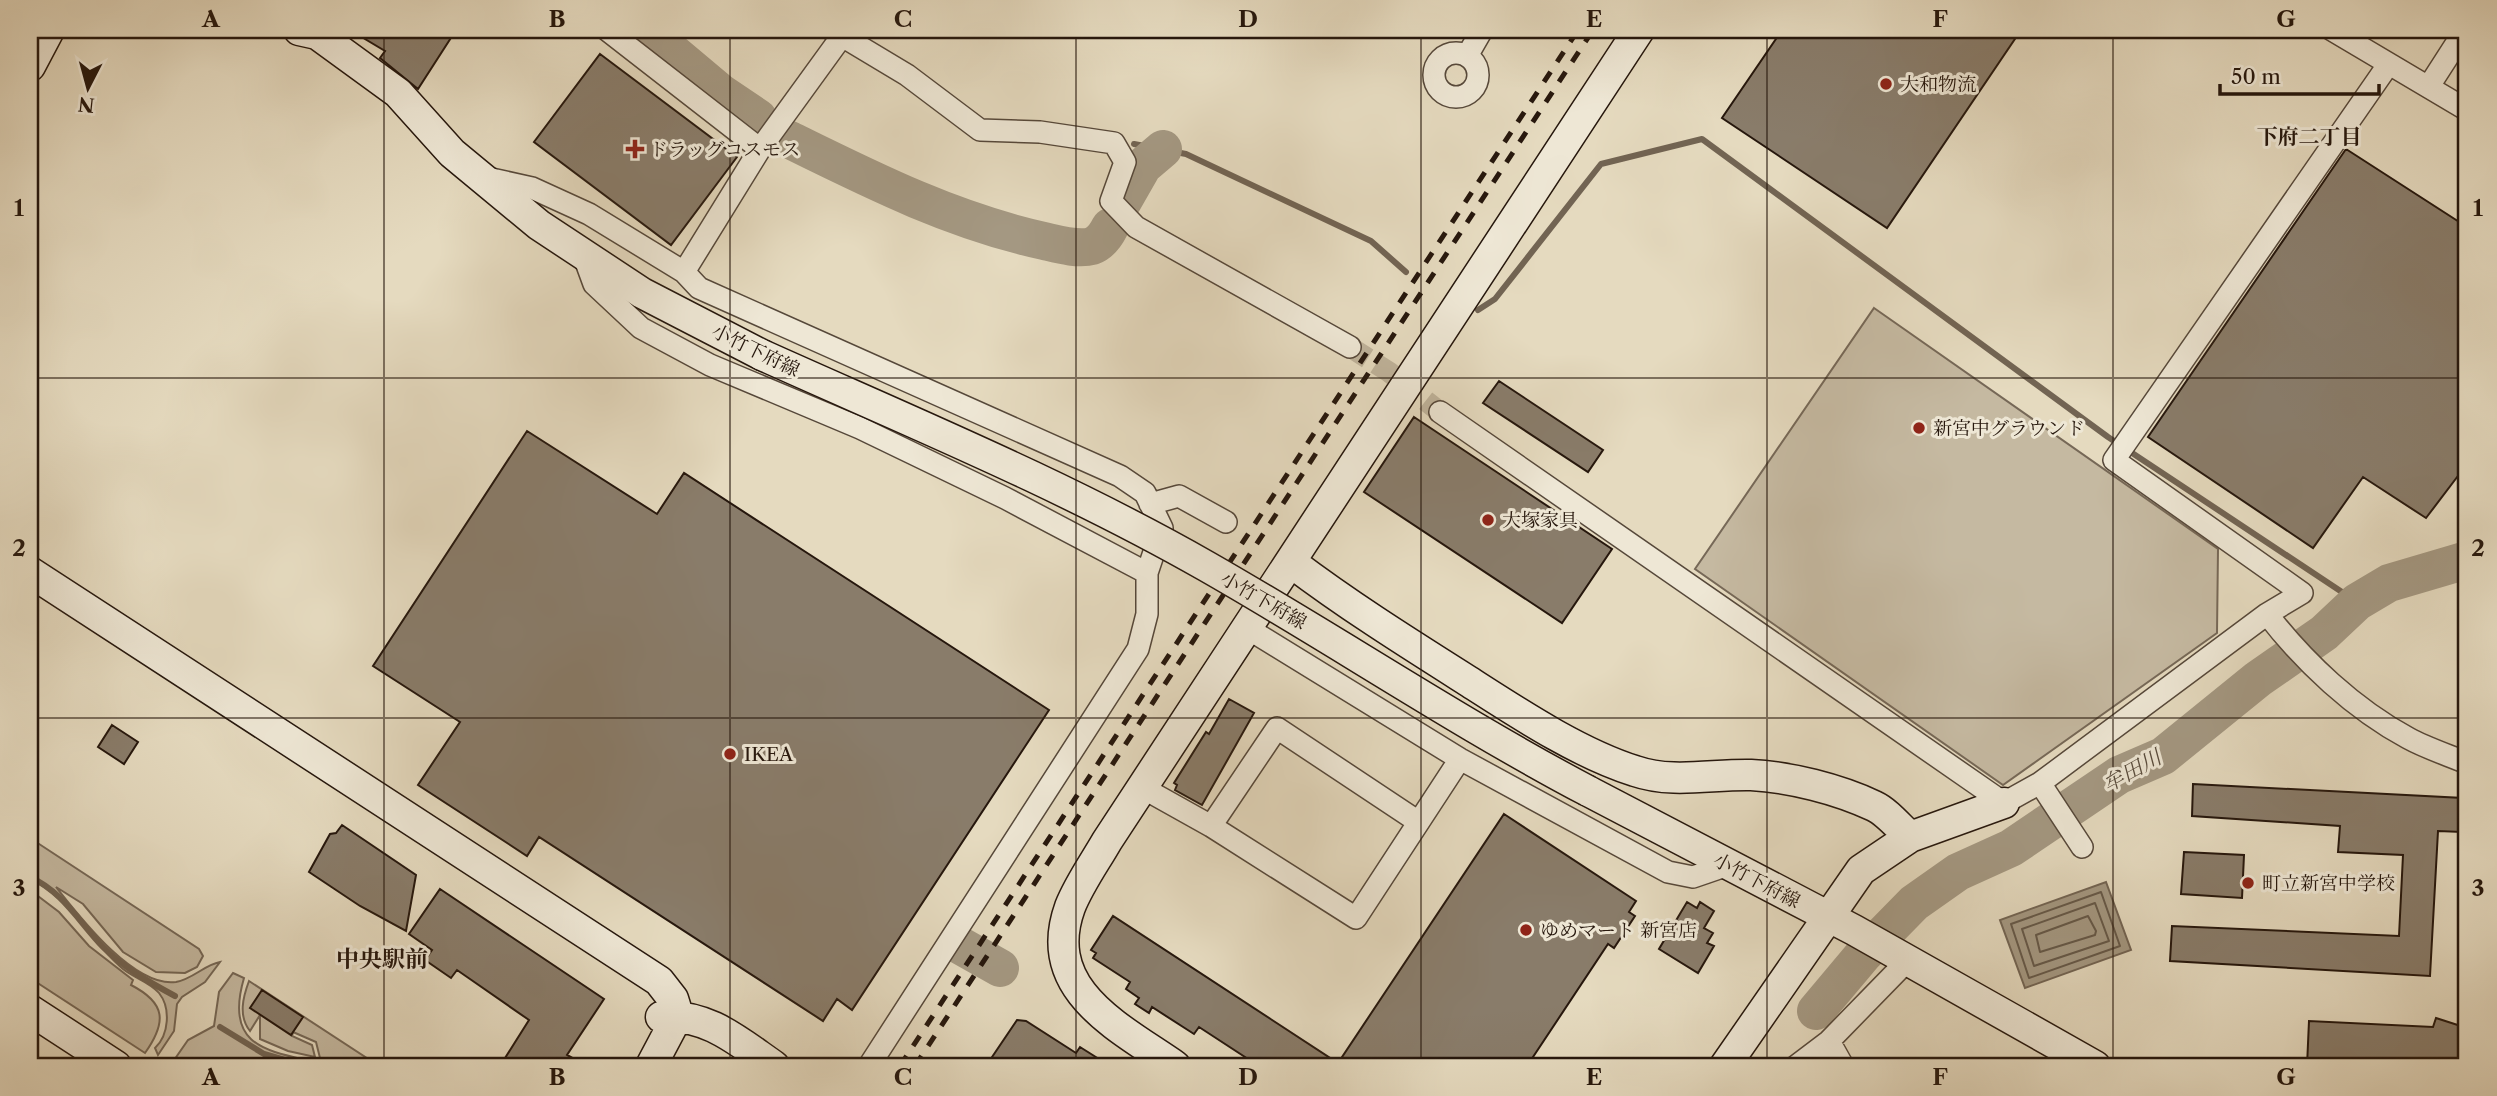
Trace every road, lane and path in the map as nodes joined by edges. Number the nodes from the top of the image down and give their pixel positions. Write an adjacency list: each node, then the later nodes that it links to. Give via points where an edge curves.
1 (49, 30): 12 (street)
2 (291, 30): 15 (street, 小竹下府線, via 408,121)
3 (299, 30): 15 (street, 小竹下府線, via 317,34 366,68 412,106)
4 (607, 30): 16 (street)
5 (1482, 30): 10 (street)
6 (1639, 30): 24 (street)
7 (2332, 30): 11 (street)
8 (2465, 30): 13 (street)
9 (837, 33): 16 (street); 20 (street, via 907,75 980,130 1040,132 1114,143 1125,162 1111,201 1136,227)
10 (1467, 56)
11 (2388, 65): 13 (street); 28 (street, via 2114,460 2302,593)
12 (30, 66)
13 (2429, 86): 14 (street)
14 (2467, 110)
15 (436, 137): 17 (street, 小竹下府線)
16 (760, 149): 19 (street)
17 (478, 176): 18 (street, 小竹下府線); 19 (street, via 532,188 589,214)
18 (583, 254): 26 (street, via 594,284 641,328 710,365 860,428 981,486); 39 (street, 小竹下府線, bridge, via 642,293 762,355 1055,488 1191,558 1520,755)
19 (684, 272): 22 (street, via 699,288 757,317 1120,476 1145,494)
20 (1350, 347)
21 (1440, 412): 34 (street)
22 (1150, 504): 23 (street, via 1179,496); 26 (street, via 1162,528)
23 (1226, 522)
24 (1292, 563): 29 (street); 37 (street, via 1341,600 1523,716 1602,757 1636,772 1665,777 1750,775 1828,790 1876,807)
25 (30, 572): 43 (street, via 659,981 673,999)
26 (1147, 573): 49 (street, via 1147,614 1138,649)
27 (30, 590): 43 (street, via 642,984)
28 (2271, 619): 31 (street, via 2312,663 2374,717 2409,739); 32 (street)
29 (1247, 628): 30 (street); 33 (street)
30 (1460, 759): 35 (street); 39 (street, via 1668,873 1693,877)
31 (2467, 763)
32 (2040, 783): 34 (street); 38 (street)
33 (1143, 788): 36 (street); 50 (street, via 1070,907 1066,964 1085,999 1102,1016)
34 (2004, 803): 37 (street)
35 (1417, 821): 36 (street, via 1277,728); 36 (street, via 1356,918)
36 (1211, 825)
37 (1910, 837): 40 (street, via 1861,870)
38 (2082, 847)
39 (1728, 864): 40 (street, 小竹下府線)
40 (1828, 916): 41 (street, 小竹下府線); 51 (street)
41 (1901, 958): 44 (street); 54 (street, 小竹下府線)
42 (30, 1010): 45 (street)
43 (670, 1016): 46 (street); 47 (street); 48 (street, via 710,1023)
44 (1829, 1041): 52 (street); 53 (street)
45 (116, 1066)
46 (631, 1066)
47 (651, 1066)
48 (774, 1066)
49 (869, 1066)
50 (1175, 1066)
51 (1725, 1066)
52 (1796, 1066)
53 (1843, 1066)
54 (2095, 1066)

